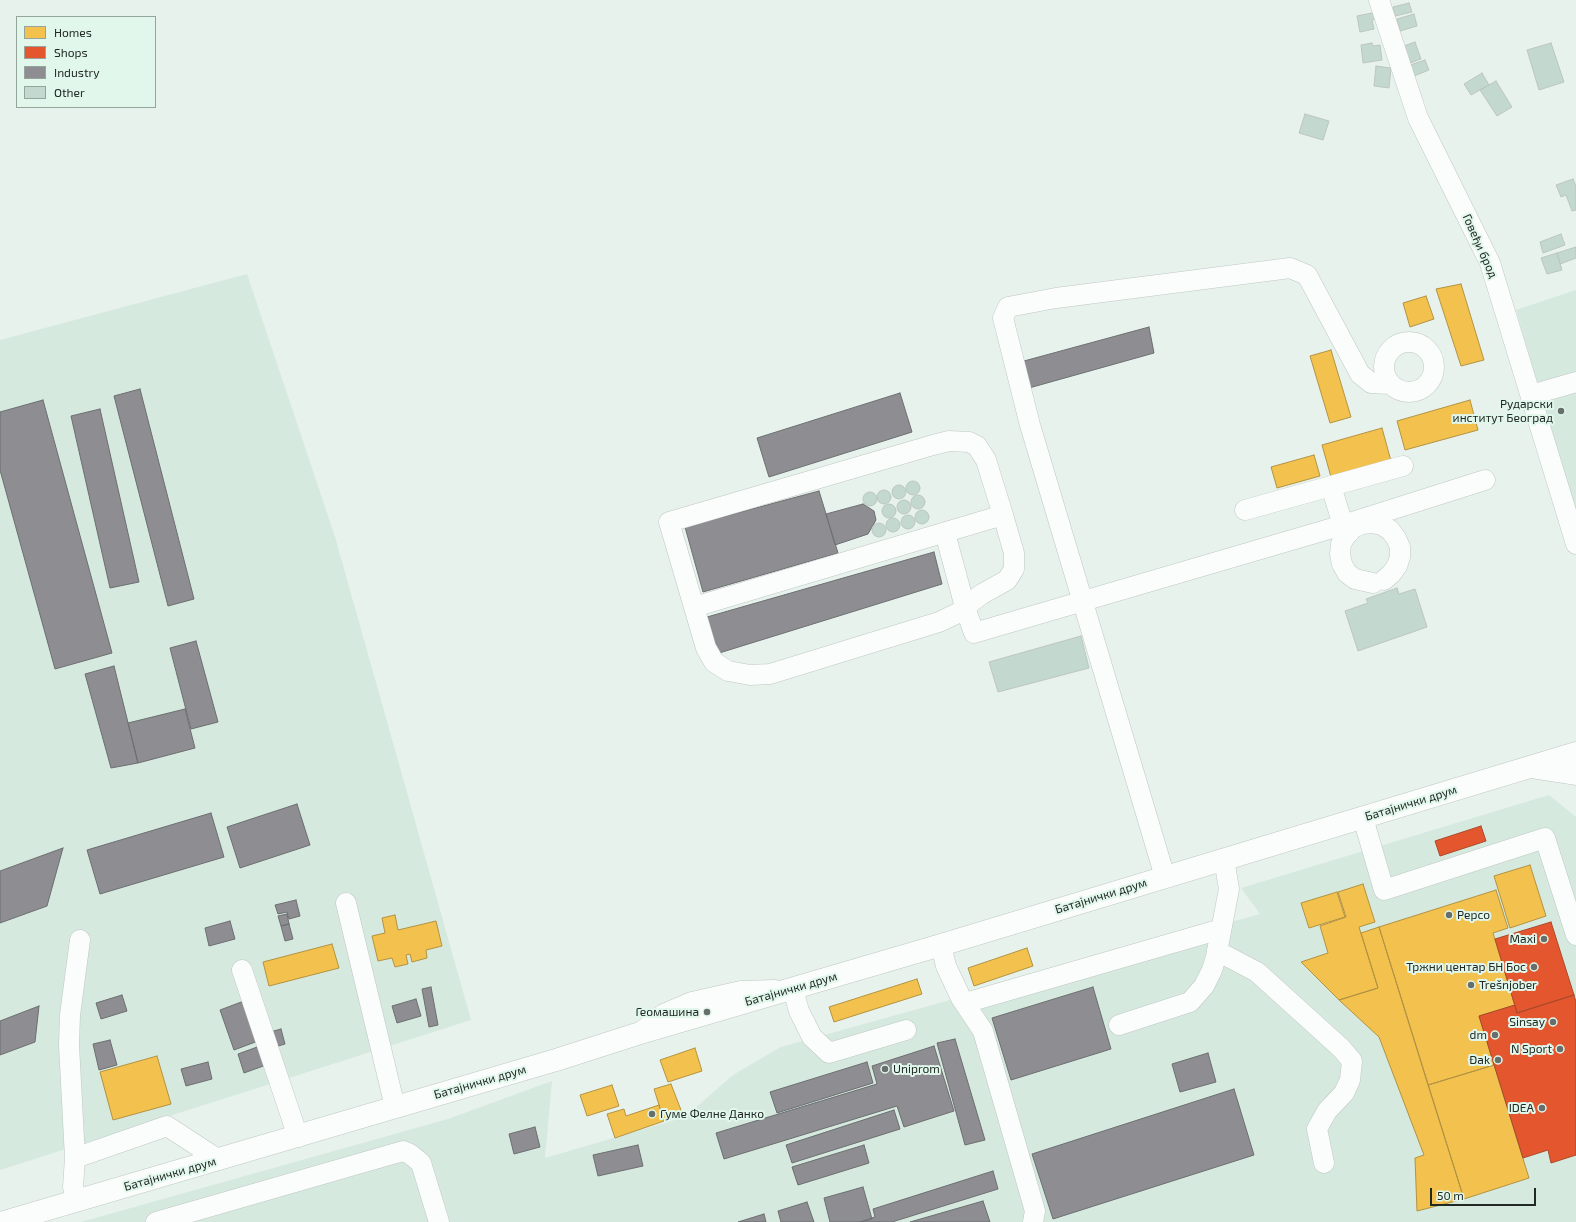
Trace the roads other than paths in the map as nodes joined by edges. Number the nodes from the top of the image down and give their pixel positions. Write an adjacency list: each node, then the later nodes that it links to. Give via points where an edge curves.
1 (1380, 0): 4 (street, Говеђи брод, via 1418,118 1490,263)
2 (1576, 382): 4 (street)
3 (1390, 384): 13 (street, via 1371,383 1360,374 1310,280 1306,275 1290,268 1056,298 1008,307 1003,318 1026,410)
4 (1532, 395): 12 (street, Говеђи брод)
5 (1403, 466): 7 (street)
6 (1485, 480): 10 (street)
7 (1331, 486): 8 (street); 10 (street)
8 (1245, 510)
9 (1003, 514): 11 (street); 14 (street, via 981,452 969,442 959,440 933,445 669,522); 15 (street, via 1014,553 1014,569 1007,580)
10 (1346, 529): 10 (street, via 1340,554 1347,572 1355,579 1378,582 1391,574 1397,566 1400,547 1390,530 1372,523); 13 (street)
11 (945, 533): 14 (street); 15 (street)
12 (1576, 544)
13 (1084, 602): 15 (street, via 974,633); 21 (street)
14 (694, 607): 15 (street, via 706,648 714,662 728,671 750,675 770,674 939,622)
15 (965, 607)
16 (1576, 753): 17 (main road, Батајнички друм)
17 (1529, 768): 18 (main road, via 1548,768); 19 (main road, Батајнички друм)
18 (1576, 774)
19 (1363, 818): 20 (main road, Батајнички друм); 24 (street, via 1384,890 1545,838)
20 (1224, 859): 21 (main road, Батајнички друм); 23 (street, via 1230,889)
21 (1166, 877): 26 (main road, Батајнички друм)
22 (346, 904): 33 (street)
23 (1221, 929): 27 (street); 30 (street)
24 (1576, 935)
25 (80, 940): 35 (street, via 70,1015 69,1045)
26 (941, 945): 29 (main road, Батајнички друм); 30 (street, via 946,966)
27 (1217, 951): 31 (street, via 1204,986 1190,1002); 37 (street, via 1257,972 1352,1061 1350,1080 1344,1092 1317,1129)
28 (242, 970): 34 (street)
29 (791, 989): 32 (street, via 812,1037 829,1053); 33 (main road, Батајнички друм)
30 (965, 1003): 42 (street, via 983,1031 1035,1211)
31 (1119, 1025)
32 (906, 1030)
33 (395, 1107): 34 (main road, Батајнички друм)
34 (298, 1137): 36 (main road, Батајнички друм)
35 (75, 1158): 36 (street, via 167,1126); 38 (street, via 73,1187)
36 (219, 1160): 38 (main road, Батајнички друм)
37 (1324, 1163)
38 (77, 1200): 39 (main road, Батајнички друм)
39 (4, 1222)
40 (156, 1222): 41 (street, via 403,1151 420,1163)
41 (439, 1222)
42 (1033, 1222)

